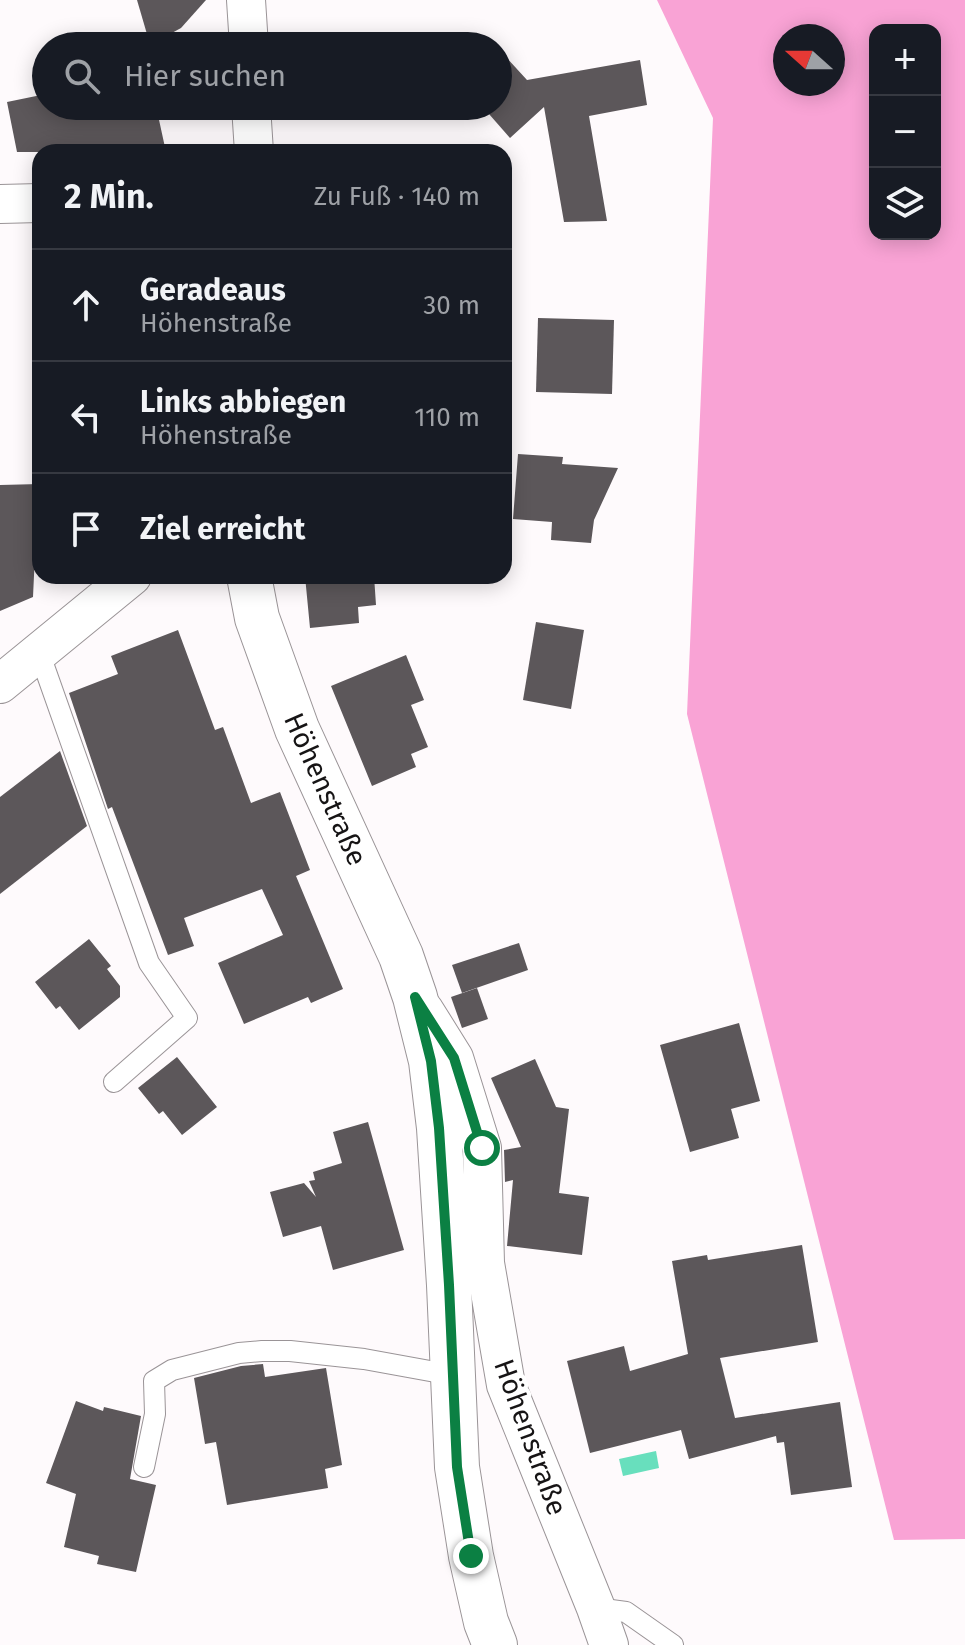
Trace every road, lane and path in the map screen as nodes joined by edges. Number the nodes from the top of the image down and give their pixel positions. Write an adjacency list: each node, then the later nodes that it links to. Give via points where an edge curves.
1 (246, 0): 2 (street)
2 (248, 32)
3 (252, 120): 4 (street)
4 (253, 144)
5 (32, 203): 6 (street)
6 (0, 204)
7 (122, 584): 9 (street)
8 (251, 584): 11 (street, Höhenstraße, via 257,618 297,729 384,915)
9 (39, 652): 10 (street); 12 (lane, via 149,963 187,1018)
10 (0, 684)
11 (415, 997): 13 (street, Höhenstraße, via 431,1061 439,1128); 15 (street, Höhenstraße, via 454,1058 482,1148 485,1263 506,1385)
12 (114, 1082)
13 (452, 1375): 14 (lane, via 290,1351 239,1353 172,1370 154,1381 155,1414); 16 (street, Höhenstraße, via 463,1512)
14 (144, 1467)
15 (596, 1608): 17 (street, Höhenstraße); 18 (lane, via 626,1612)
16 (495, 1645)
17 (609, 1645)
18 (673, 1645)

